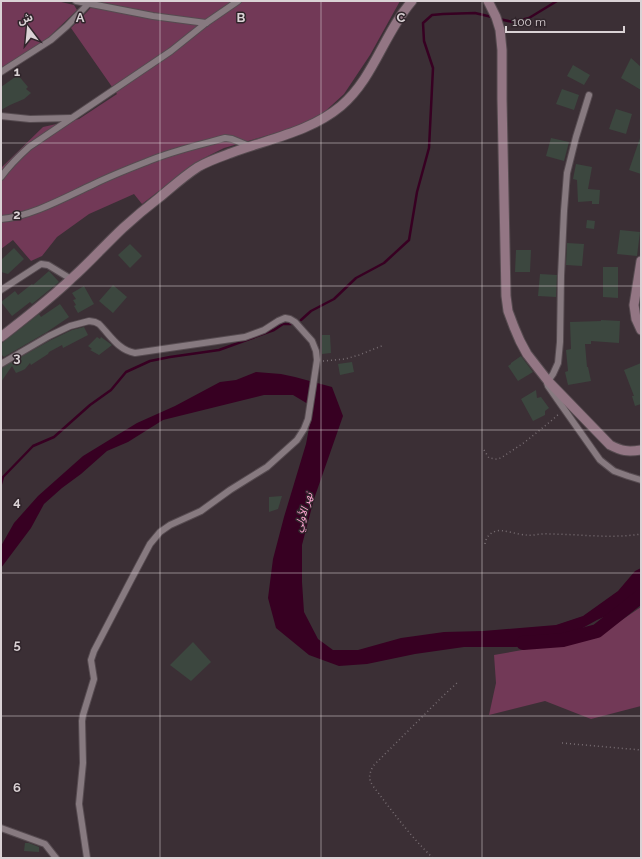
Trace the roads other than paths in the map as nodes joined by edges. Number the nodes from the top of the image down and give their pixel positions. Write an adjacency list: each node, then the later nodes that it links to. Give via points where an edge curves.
1 (76, 1): 4 (street)
2 (238, 1): 6 (street)
3 (412, 1): 11 (main road, via 367,75 342,105 326,118 303,129)
4 (90, 2): 6 (street, via 153,16); 7 (street, via 51,40)
5 (489, 2): 20 (main road, via 500,30 502,50 508,311 527,354)
6 (206, 23): 10 (street)
7 (1, 72)
8 (589, 95): 20 (street, via 567,173 560,342 558,363)
9 (1, 116): 10 (street, via 30,119)
10 (71, 118): 12 (street, via 29,147)
11 (249, 146): 13 (street, via 225,138 177,151 147,161 37,210); 15 (main road, via 216,158 183,178 123,228)
12 (1, 177)
13 (1, 219)
14 (641, 261): 17 (main road, via 634,305)
15 (71, 279): 16 (street, via 42,264); 18 (main road)
16 (1, 290)
17 (641, 330)
18 (1, 337)
19 (1, 364): 25 (street, via 49,336 89,321 102,327 119,346 135,353 245,337 285,318 295,322 312,341 316,351 316,369 308,419 297,440 267,467 201,511 160,532 150,544 94,651 91,660 94,679 82,721 83,762 79,798)
20 (548, 380): 21 (main road, via 610,445 630,452); 22 (street, via 548,386 600,460 614,471)
21 (641, 450)
22 (641, 480)
23 (1, 828): 24 (street, via 45,844)
24 (56, 858)
25 (87, 858)

